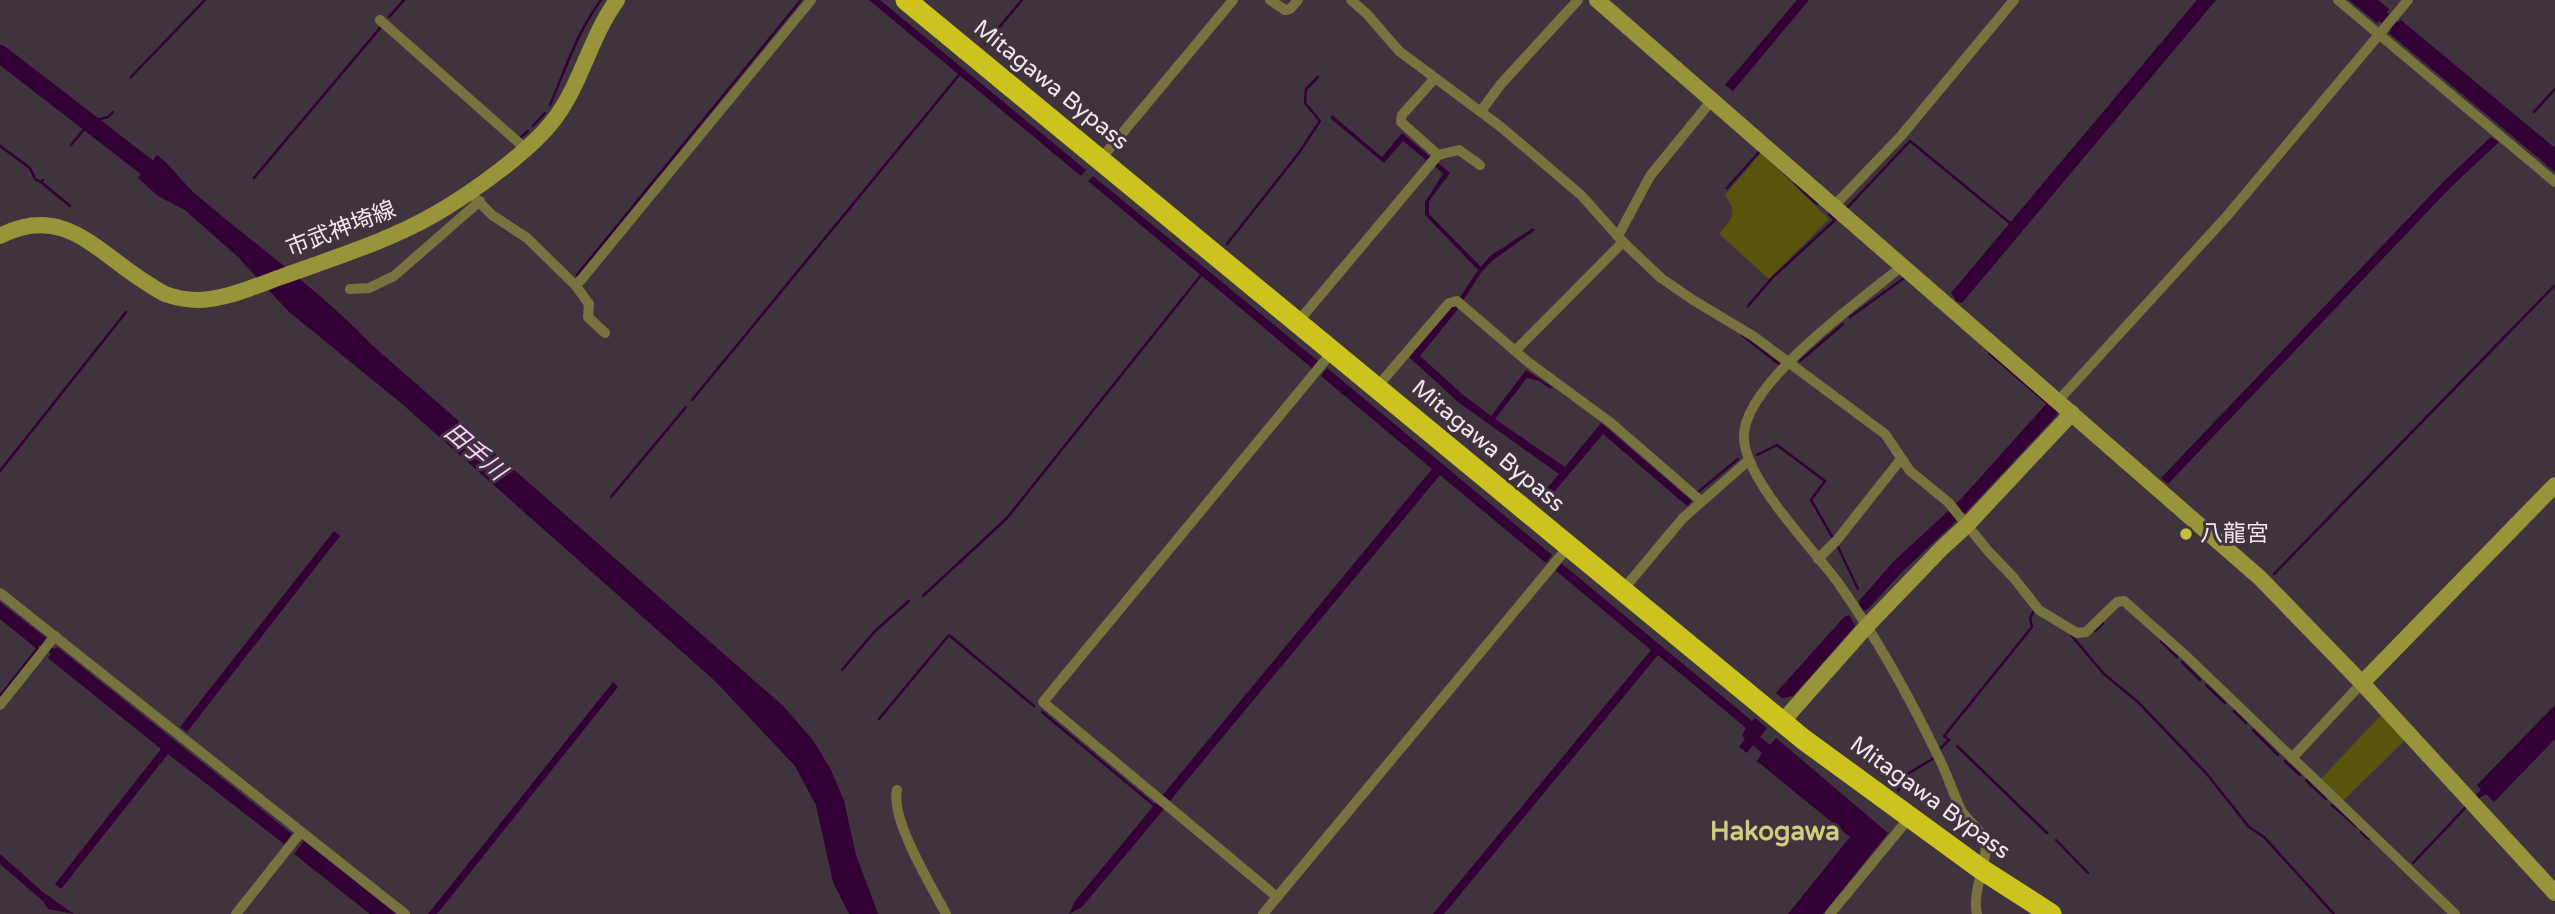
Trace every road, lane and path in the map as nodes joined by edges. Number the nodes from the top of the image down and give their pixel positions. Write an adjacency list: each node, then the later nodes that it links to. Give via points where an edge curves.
1 (617, 0): 18 (street, 市武神埼線, via 556,117)
2 (811, 0): 28 (street)
3 (906, 0): 20 (highway, Mitagawa Bypass)
4 (1233, 0): 20 (street)
5 (1270, 0): 6 (street, via 1285,10)
6 (1298, 0)
7 (1351, 0): 15 (street)
8 (1578, 0): 17 (street)
9 (1597, 0): 16 (street)
10 (2014, 0): 24 (street, via 1900,136)
11 (2338, 0): 14 (street)
12 (2408, 0): 14 (street)
13 (380, 20): 18 (street)
14 (2382, 31): 22 (street); 36 (street, via 2227,216)
15 (1432, 81): 17 (street); 19 (street, via 1401,122)
16 (1712, 100): 24 (street); 26 (street, via 1650,176)
17 (1480, 111): 26 (street, via 1581,195)
18 (526, 149): 23 (street, 市武神埼線)
19 (1438, 155): 21 (street, via 1459,150); 30 (street)
20 (1100, 160): 30 (highway, Mitagawa Bypass)
21 (1480, 165)
22 (2555, 182)
23 (475, 197): 25 (street, 市武神埼線, via 313,265 227,296 199,300 167,295 83,236 60,227 32,226); 28 (street, via 492,215 527,238); 29 (street, via 394,276 369,289)
24 (1834, 206): 27 (street)
25 (0, 236)
26 (1620, 241): 32 (street); 34 (street, via 1661,278)
27 (1901, 267): 34 (street); 36 (street)
28 (576, 286): 31 (street, via 589,304 589,317)
29 (350, 289)
30 (1297, 323): 33 (highway, Mitagawa Bypass)
31 (605, 333)
32 (1515, 351): 35 (street, via 1460,303 1448,303); 41 (street, via 1611,423)
33 (1332, 352): 35 (highway, Mitagawa Bypass); 58 (street, via 1043,702)
34 (1787, 362): 38 (street, via 1885,434); 39 (street, via 1749,416 1744,432)
35 (1377, 387): 43 (highway, Mitagawa Bypass)
36 (2057, 402): 37 (street)
37 (2072, 413): 42 (street); 49 (street, via 2260,579)
38 (1901, 459): 42 (street); 44 (street)
39 (1749, 460): 41 (street); 44 (street)
40 (2555, 485): 49 (street)
41 (1701, 501): 45 (street)
42 (1965, 522): 47 (street); 52 (street, via 2039,610 2077,633 2086,632 2117,601 2124,601)
43 (1568, 547): 45 (highway, Mitagawa Bypass); 58 (street)
44 (1818, 559): 47 (street)
45 (1622, 591): 51 (highway, Mitagawa Bypass)
46 (0, 593): 48 (street)
47 (1866, 627): 51 (street); 56 (street, via 1938,756 1961,811 1982,835 1986,844)
48 (49, 643): 50 (street); 55 (street)
49 (2362, 683): 52 (street); 57 (street)
50 (0, 705)
51 (1782, 722): 54 (highway, Mitagawa Bypass)
52 (2292, 758): 66 (street)
53 (897, 790): 61 (street, via 900,818)
54 (1909, 818): 56 (highway, Mitagawa Bypass); 63 (street)
55 (301, 832): 59 (street); 60 (street)
56 (1981, 869): 64 (street); 65 (highway, Mitagawa Bypass)
57 (2555, 893)
58 (1277, 897): 62 (street)
59 (236, 914)
60 (405, 914)
61 (946, 914)
62 (1263, 914)
63 (1830, 914)
64 (1977, 914)
65 (2050, 914)
66 (2455, 914)

